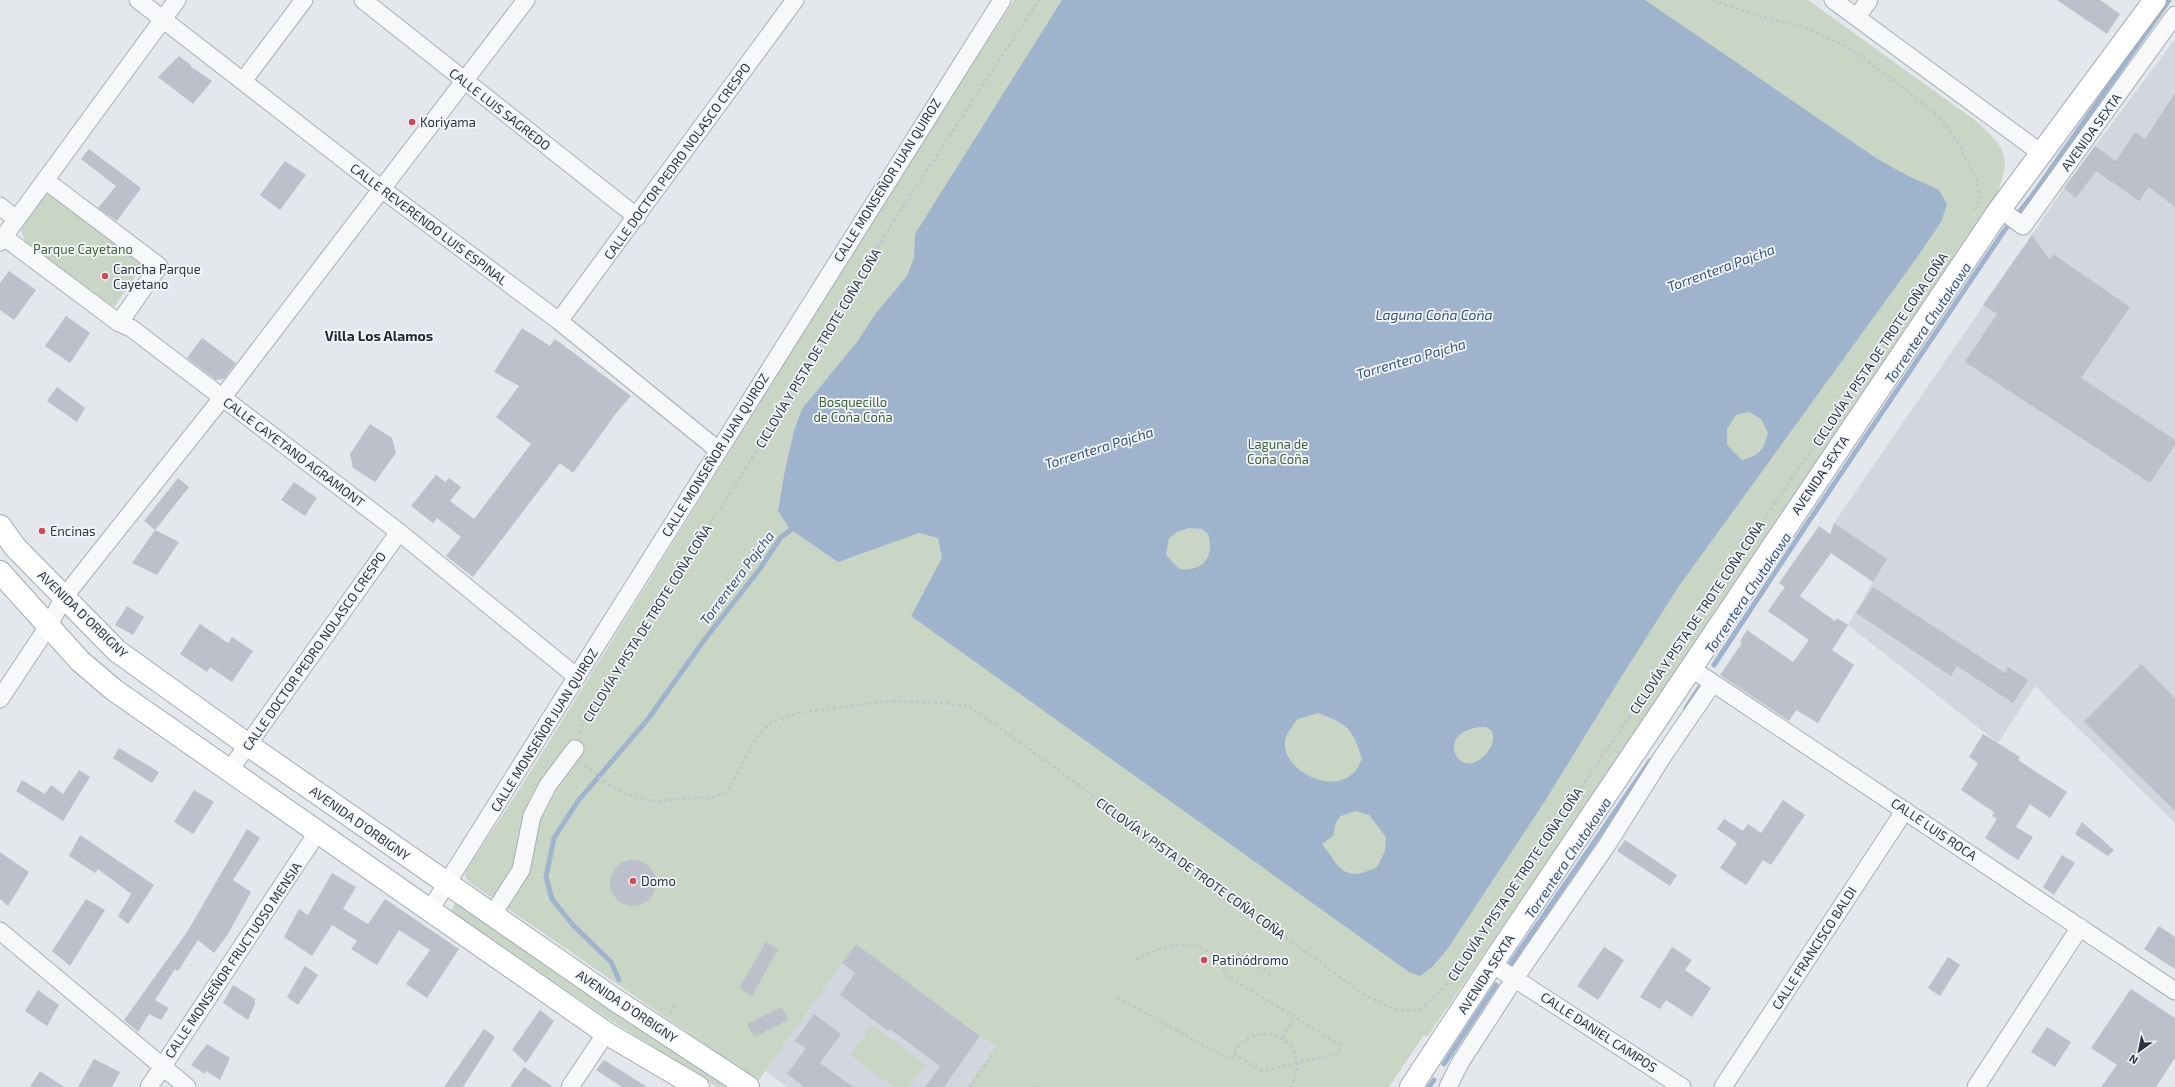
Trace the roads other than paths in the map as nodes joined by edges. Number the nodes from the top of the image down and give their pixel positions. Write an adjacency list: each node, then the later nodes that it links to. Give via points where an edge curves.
1 (138, 0): 13 (street, CALLE REVERENDO LUIS ESPINAL)
2 (177, 0): 13 (street)
3 (304, 0): 14 (street)
4 (363, 0): 15 (street, CALLE LUIS SAGREDO)
5 (526, 0): 15 (street)
6 (795, 0): 21 (street, CALLE DOCTOR PEDRO NOLASCO CRESPO)
7 (1002, 0): 27 (street, CALLE MONSEÑOR JUAN QUIROZ)
8 (1833, 0): 12 (street)
9 (1869, 0): 12 (street)
10 (2155, 0): 16 (main road, AVENIDA SEXTA)
11 (2175, 15): 20 (street, AVENIDA SEXTA, via 2023,226)
12 (1857, 17): 16 (street)
13 (162, 19): 14 (street, CALLE REVERENDO LUIS ESPINAL); 17 (street)
14 (243, 81): 18 (street, CALLE REVERENDO LUIS ESPINAL)
15 (465, 82): 18 (street); 21 (street, CALLE LUIS SAGREDO)
16 (2041, 153): 20 (main road, AVENIDA SEXTA)
17 (45, 180): 22 (street); 25 (street, via 159,266)
18 (382, 190): 24 (street, CALLE REVERENDO LUIS ESPINAL); 26 (street)
19 (0, 206): 22 (street)
20 (2001, 211): 33 (main road, AVENIDA SEXTA)
21 (637, 217): 24 (street, CALLE DOCTOR PEDRO NOLASCO CRESPO)
22 (16, 219): 23 (street)
23 (2, 239): 25 (street, CALLE CAYETANO AGRAMONT)
24 (559, 321): 27 (street, CALLE REVERENDO LUIS ESPINAL)
25 (119, 323): 26 (street, CALLE CAYETANO AGRAMONT, via 131,328)
26 (222, 398): 29 (street, CALLE CAYETANO AGRAMONT); 31 (street)
27 (718, 450): 34 (street, CALLE MONSEÑOR JUAN QUIROZ)
28 (0, 526): 31 (main road, AVENIDA D'ORBIGNY, via 15,547)
29 (399, 532): 34 (street, CALLE CAYETANO AGRAMONT); 37 (street, CALLE DOCTOR PEDRO NOLASCO CRESPO)
30 (0, 572): 32 (main road)
31 (64, 597): 32 (street); 37 (main road, AVENIDA D'ORBIGNY, via 117,651)
32 (48, 625): 36 (street); 40 (main road, via 80,661 114,690)
33 (1692, 669): 35 (street, CALLE LUIS ROCA); 39 (main road, AVENIDA SEXTA)
34 (577, 677): 43 (street, CALLE MONSEÑOR JUAN QUIROZ)
35 (1713, 683): 39 (street, AVENIDA SEXTA); 41 (street, CALLE LUIS ROCA)
36 (0, 699)
37 (248, 745): 40 (street, CALLE DOCTOR PEDRO NOLASCO CRESPO); 43 (main road, AVENIDA D'ORBIGNY)
38 (576, 749): 45 (street, via 548,785 532,816 521,870)
39 (1654, 750): 48 (main road, AVENIDA SEXTA)
40 (229, 771): 42 (main road)
41 (1905, 810): 46 (street, CALLE LUIS ROCA); 60 (street, CALLE FRANCISCO BALDI)
42 (318, 832): 44 (main road); 51 (street, CALLE MONSEÑOR FRUCTUOSO MENSIA)
43 (448, 883): 44 (street, CALLE MONSEÑOR JUAN QUIROZ); 45 (main road, AVENIDA D'ORBIGNY)
44 (430, 910): 50 (main road)
45 (493, 914): 57 (main road, AVENIDA D'ORBIGNY, via 614,999)
46 (2080, 927): 49 (street, CALLE LUIS ROCA); 61 (street)
47 (0, 931): 51 (street)
48 (1504, 971): 52 (street, AVENIDA SEXTA, via 1460,1063); 58 (main road, AVENIDA SEXTA); 59 (street, CALLE DANIEL CAMPOS)
49 (2175, 991)
50 (606, 1033): 55 (street); 56 (main road)
51 (161, 1067): 53 (street, CALLE MONSEÑOR FRUCTUOSO MENSIA); 54 (street)
52 (1454, 1085)
53 (149, 1087)
54 (187, 1087)
55 (570, 1087)
56 (698, 1087)
57 (748, 1087)
58 (1411, 1087)
59 (1682, 1087)
60 (1723, 1087)
61 (1976, 1087)

